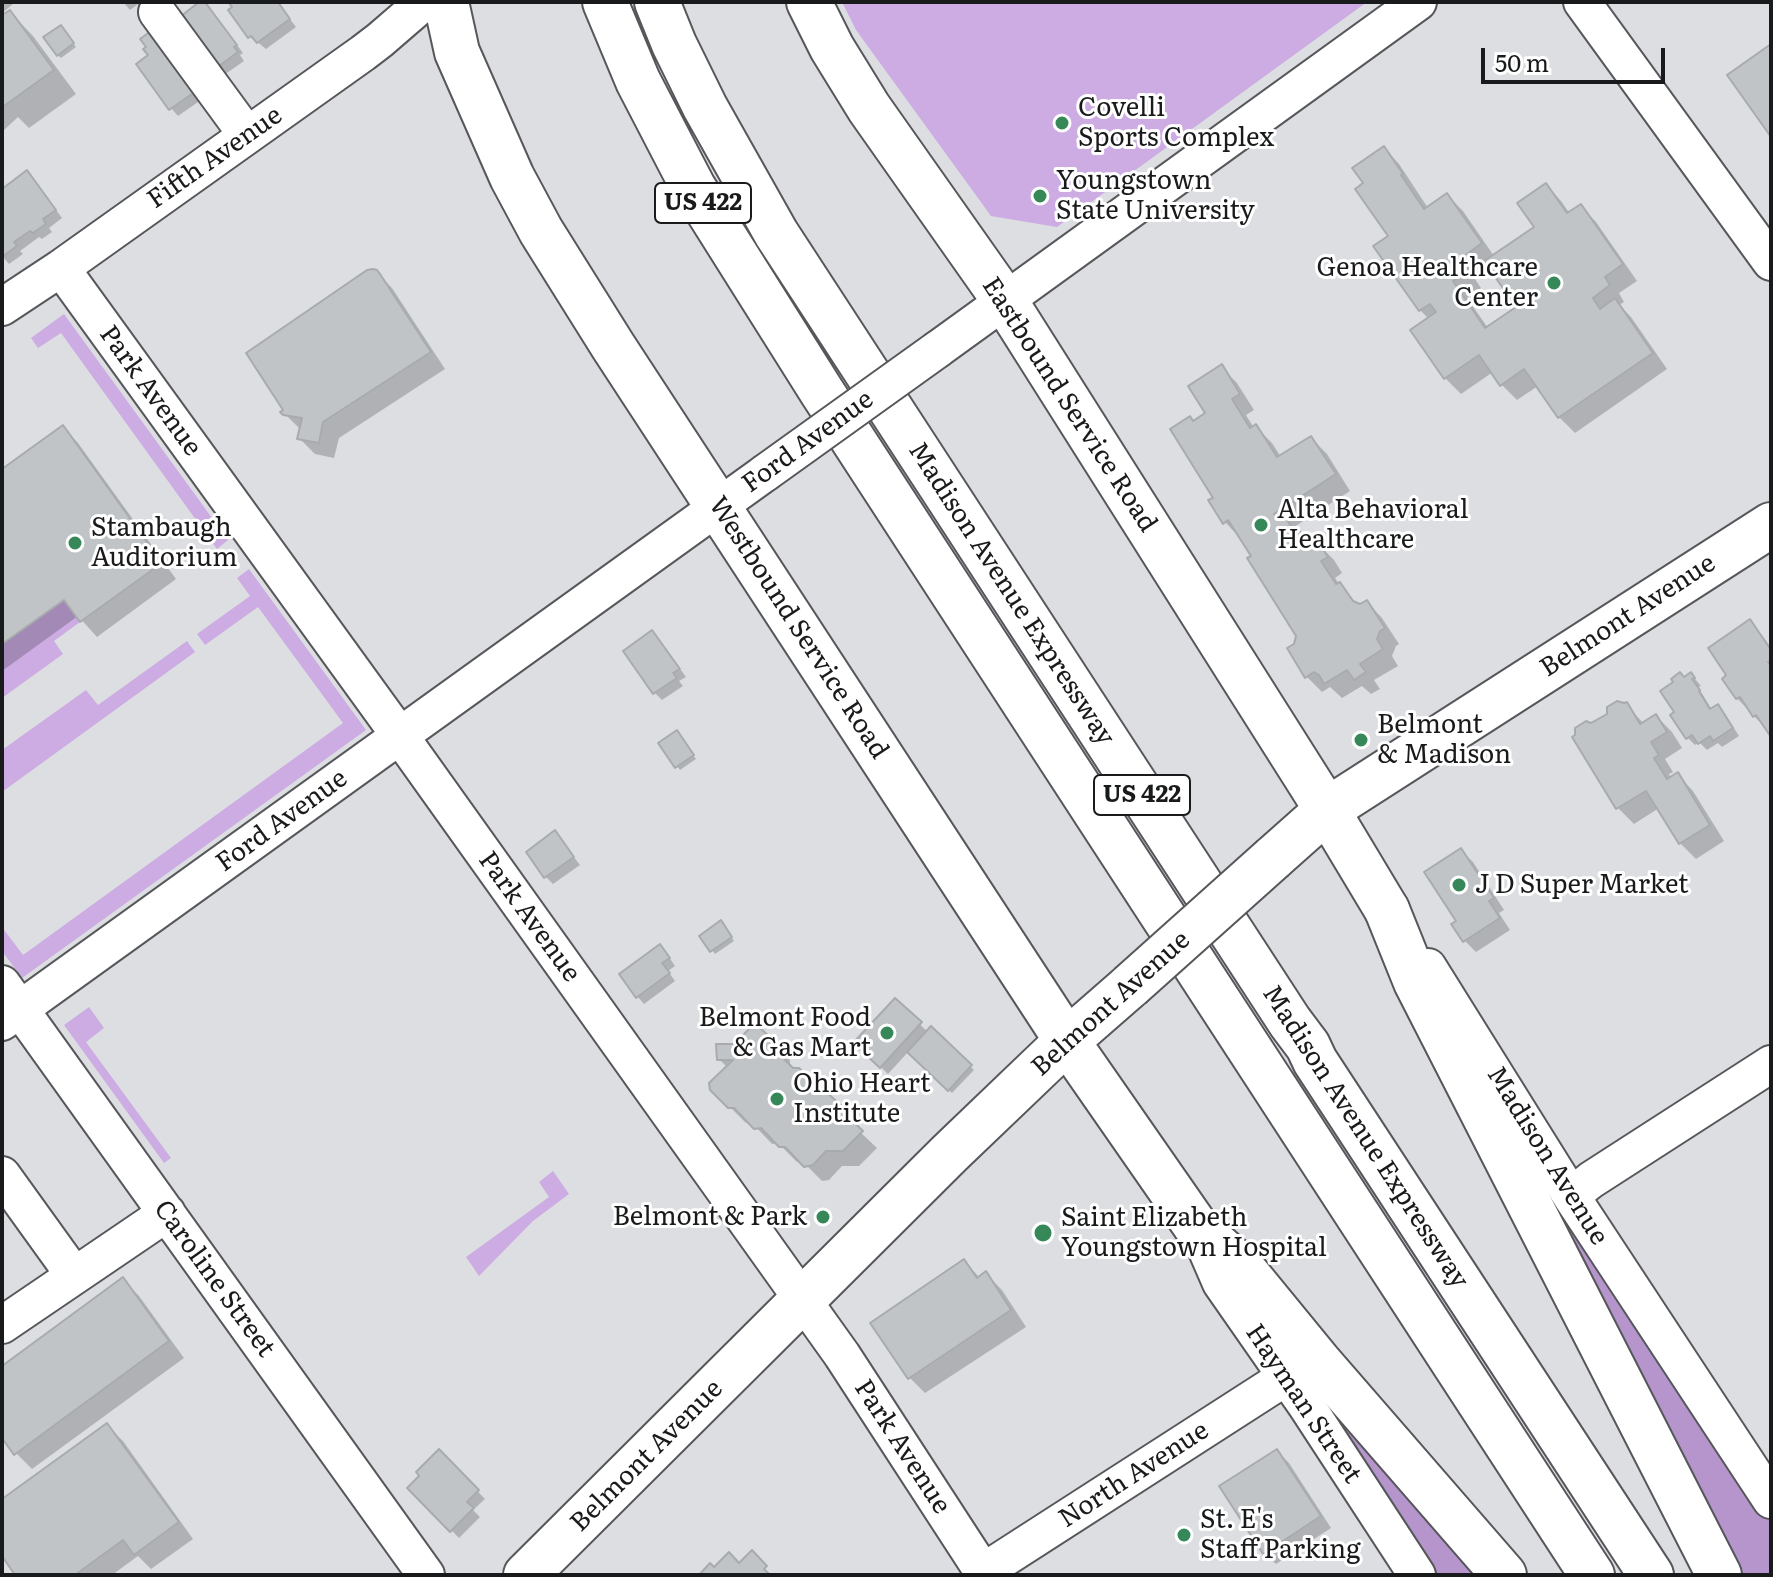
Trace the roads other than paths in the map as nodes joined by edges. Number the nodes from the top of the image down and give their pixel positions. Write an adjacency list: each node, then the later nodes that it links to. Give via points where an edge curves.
1 (424, 2): 9 (street, Fifth Avenue)
2 (446, 2): 14 (main road, Westbound Service Road, via 457,52 541,231)
3 (605, 2): 35 (main road, Madison Avenue Expressway / US 422, via 645,94 733,251)
4 (657, 2): 36 (main road, Madison Avenue Expressway / US 422, via 705,107 776,233)
5 (809, 2): 12 (main road, Eastbound Service Road, via 869,108)
6 (1418, 2): 12 (street, Ford Avenue)
7 (1582, 2): 10 (street)
8 (157, 12): 9 (street)
9 (247, 135): 11 (street, Fifth Avenue)
10 (1771, 262)
11 (61, 268): 13 (street, Fifth Avenue); 16 (street, Park Avenue)
12 (1005, 301): 14 (street, Ford Avenue, bridge); 17 (main road, Eastbound Service Road)
13 (2, 307)
14 (718, 506): 16 (street, Ford Avenue); 20 (main road, Westbound Service Road)
15 (1771, 525): 17 (main road, Belmont Avenue)
16 (400, 736): 19 (street, Ford Avenue); 26 (street, Park Avenue)
17 (1327, 810): 18 (main road, Madison Avenue); 20 (main road, Belmont Avenue, bridge)
18 (1387, 910): 23 (street, Madison Avenue); 37 (main road, via 1416,982)
19 (8, 1005): 24 (street, Caroline Street)
20 (1067, 1041): 26 (main road, Belmont Avenue); 28 (main road, Westbound Service Road, via 1197,1228 1242,1268)
21 (1771, 1064): 23 (street)
22 (2, 1175): 25 (street)
23 (1571, 1196): 29 (street, Madison Avenue)
24 (167, 1213): 25 (street); 31 (street, Caroline Street)
25 (74, 1275): 27 (street)
26 (803, 1300): 30 (street, Park Avenue); 32 (main road, Belmont Avenue)
27 (2, 1325)
28 (1302, 1370): 30 (street, North Avenue); 33 (street, Hayman Street, via 1306,1405); 34 (main road, Westbound Service Road)
29 (1771, 1500)
30 (984, 1574)
31 (426, 1575)
32 (526, 1575)
33 (1417, 1575)
34 (1504, 1575)
35 (1592, 1575)
36 (1651, 1575)
37 (1719, 1575)

